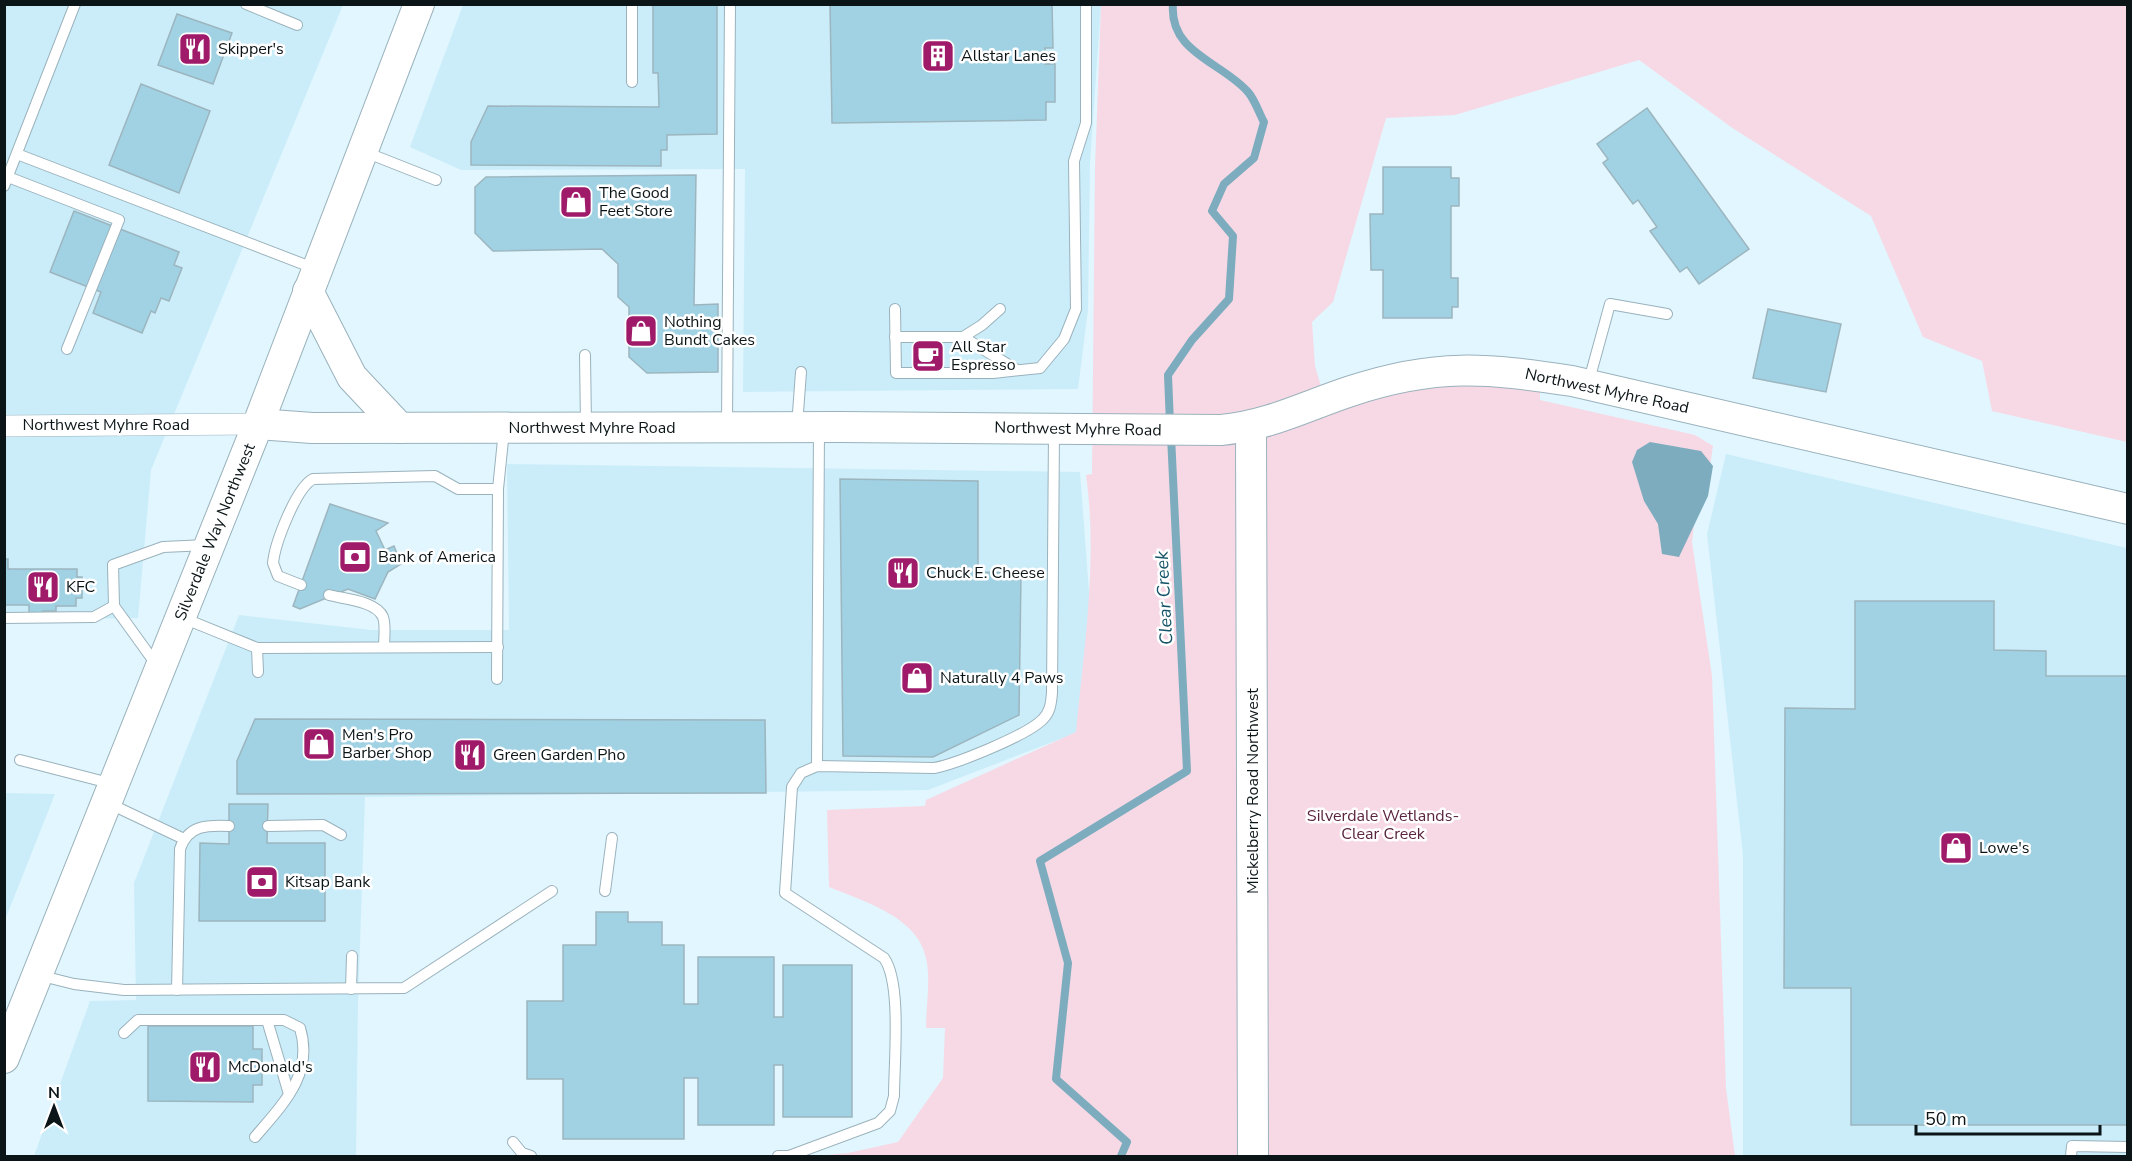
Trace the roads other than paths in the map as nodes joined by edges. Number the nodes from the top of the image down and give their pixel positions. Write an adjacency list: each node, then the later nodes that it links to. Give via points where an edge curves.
1 (75, 4): 10 (lane)
2 (246, 4): 7 (lane)
3 (419, 4): 9 (street, Silverdale Way Northwest)
4 (632, 4): 8 (lane)
5 (730, 4): 31 (lane)
6 (1086, 4): 21 (lane, via 1086,123 1074,161 1076,309 1064,339 1040,368)
7 (297, 25)
8 (632, 82)
9 (362, 151): 11 (lane); 13 (street, Silverdale Way Northwest)
10 (17, 154): 12 (lane); 13 (lane)
11 (436, 180)
12 (6, 182): 19 (lane, via 119,220)
13 (312, 280): 24 (street, Silverdale Way Northwest); 28 (street, via 352,377)
14 (895, 309): 17 (lane)
15 (1000, 309): 18 (lane)
16 (1667, 314): 23 (lane, via 1610,304)
17 (895, 337): 18 (lane); 21 (lane, via 896,373)
18 (963, 337): 21 (lane)
19 (67, 349)
20 (585, 355): 30 (lane)
21 (1017, 370)
22 (801, 372): 27 (lane)
23 (1588, 385): 26 (street, Northwest Myhre Road, via 1525,374 1455,369 1412,374); 34 (street, Northwest Myhre Road)
24 (258, 424): 25 (street, Northwest Myhre Road); 28 (street, Northwest Myhre Road); 35 (street, Silverdale Way Northwest)
25 (4, 426)
26 (1251, 426): 32 (street, Northwest Myhre Road, via 1190,430); 70 (street, Mickelberry Road Northwest)
27 (808, 427): 31 (street, Northwest Myhre Road); 32 (street, Northwest Myhre Road); 48 (lane)
28 (400, 428): 29 (street, Northwest Myhre Road)
29 (504, 428): 30 (street, Northwest Myhre Road); 33 (lane)
30 (586, 428): 31 (street, Northwest Myhre Road)
31 (727, 428)
32 (1054, 428): 48 (lane, via 1052,693 1041,722 950,765)
33 (498, 489): 36 (lane, via 458,489 435,476 313,479 303,484 273,563 278,576); 41 (lane)
34 (2127, 509)
35 (210, 545): 38 (lane, via 163,547 113,565); 39 (street, Silverdale Way Northwest)
36 (301, 585)
37 (329, 595): 42 (lane, via 378,611 383,618)
38 (114, 606): 40 (lane, via 94,618); 44 (lane)
39 (180, 617): 43 (lane); 44 (street, Silverdale Way Northwest)
40 (4, 618)
41 (498, 646): 42 (lane); 46 (lane)
42 (384, 647): 43 (lane)
43 (257, 648): 45 (lane)
44 (159, 669): 49 (street, Silverdale Way Northwest)
45 (258, 672)
46 (497, 679)
47 (20, 760): 49 (lane)
48 (817, 766): 69 (lane, via 801,774 792,787 785,893 884,958 890,966 894,985 894,1096 890,1111 878,1123 789,1156)
49 (110, 793): 53 (lane); 58 (street, Silverdale Way Northwest)
50 (230, 826): 53 (lane, via 200,827)
51 (268, 826): 52 (lane, via 323,825)
52 (341, 835)
53 (184, 838): 60 (lane, via 180,849)
54 (612, 838): 56 (lane)
55 (552, 891): 59 (lane, via 404,988)
56 (605, 891)
57 (352, 957): 59 (lane)
58 (38, 975): 60 (lane, via 124,990); 63 (street, Silverdale Way Northwest)
59 (351, 989): 60 (lane)
60 (177, 990)
61 (267, 1020): 62 (lane, via 138,1020); 64 (lane); 64 (lane, via 284,1020 300,1028 306,1046 299,1077)
62 (123, 1033)
63 (4, 1058)
64 (290, 1094): 65 (lane)
65 (255, 1137)
66 (513, 1142): 68 (lane, via 522,1153)
67 (2127, 1147): 71 (lane, via 2072,1146)
68 (531, 1156)
69 (778, 1156)
70 (1253, 1156)
71 (2072, 1156)

